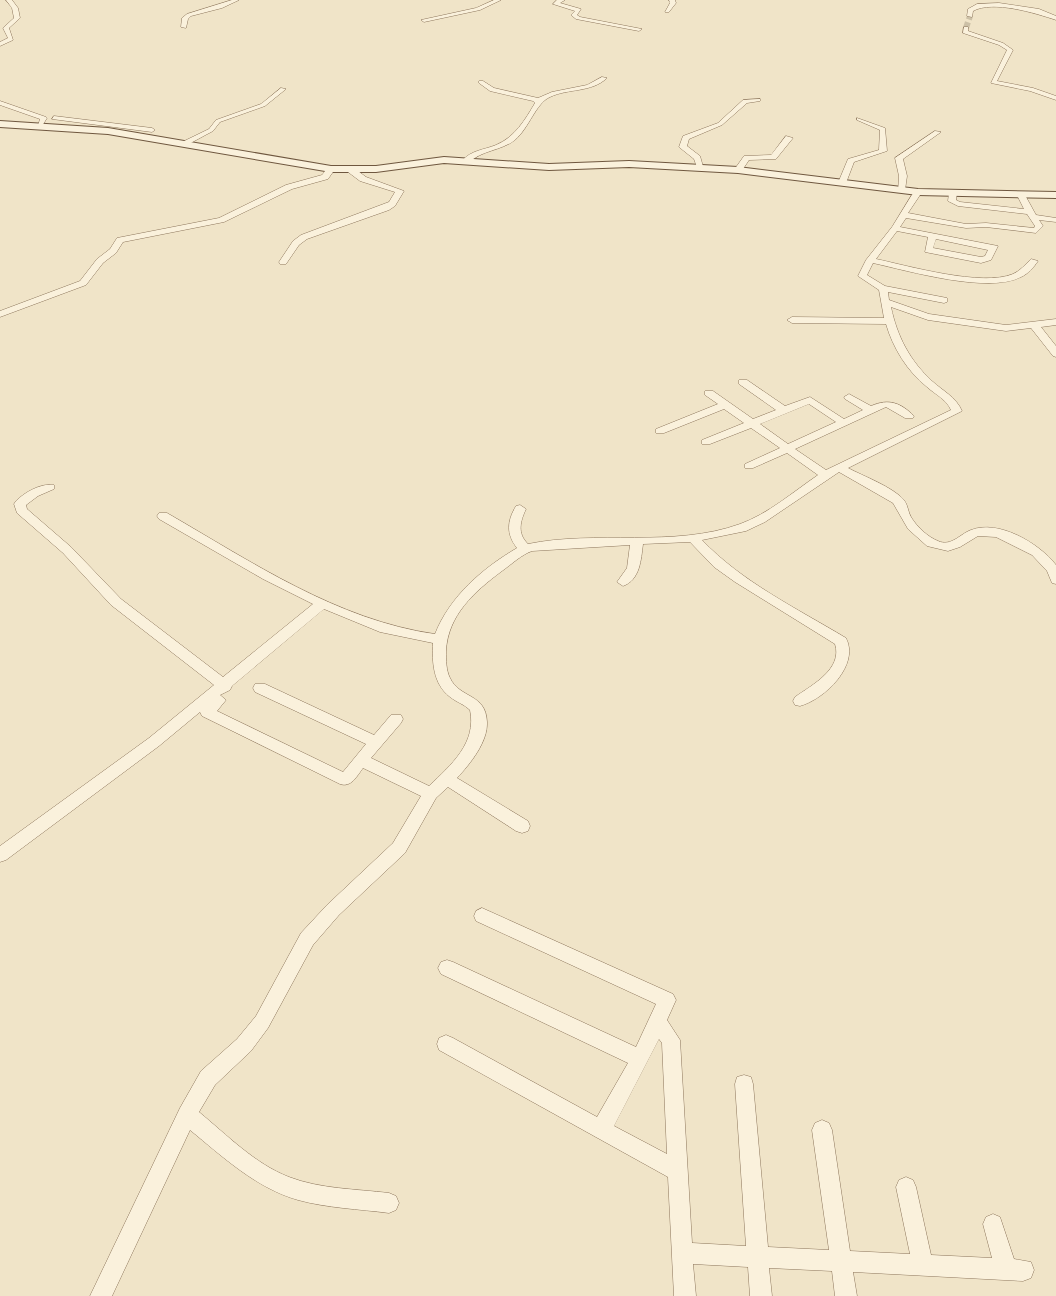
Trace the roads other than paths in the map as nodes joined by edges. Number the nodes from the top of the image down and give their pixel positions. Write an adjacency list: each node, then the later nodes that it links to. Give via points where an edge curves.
1 (9, 0): 14 (street, via 17,18 6,28 11,39)
2 (236, 0): 11 (street, via 189,15)
3 (501, 0): 10 (street)
4 (562, 0): 13 (street, via 555,3 579,10 574,15 578,18)
5 (672, 0): 7 (street, via 674,3)
6 (1000, 6): 8 (street, via 975,7); 9 (street, via 1039,11)
7 (667, 11)
8 (970, 16)
9 (1056, 18)
10 (424, 20)
11 (184, 27)
12 (966, 28): 18 (street, via 965,32 1010,50 993,82)
13 (639, 29)
14 (0, 44)
15 (604, 78): 20 (street, via 591,86 552,92)
16 (481, 82): 20 (street, via 492,90)
17 (283, 89): 30 (street, via 263,105 218,121 211,130)
18 (1056, 98)
19 (758, 100): 32 (street, via 742,103 720,124 686,138 683,147 697,158)
20 (538, 101): 31 (street, via 518,134 494,149 472,154)
21 (0, 103): 25 (street)
22 (89, 114): 23 (street)
23 (54, 118): 25 (street); 27 (street)
24 (860, 119): 36 (street, via 883,129 883,151 851,161)
25 (42, 122): 26 (street); 30 (street)
26 (0, 124)
27 (152, 130)
28 (938, 132): 37 (street, via 899,158)
29 (789, 138): 35 (street, via 773,157 747,158)
30 (182, 144): 33 (street)
31 (466, 161): 32 (street, via 549,167 613,164); 34 (street, via 439,160)
32 (701, 168): 35 (street)
33 (331, 169): 34 (street); 52 (street, via 325,177 289,187 221,220 120,240 83,283)
34 (351, 170): 49 (street, via 363,179 400,191 386,208 304,237)
35 (738, 170): 36 (street)
36 (842, 183): 37 (street)
37 (901, 188): 38 (street)
38 (918, 192): 39 (street); 43 (street)
39 (953, 193): 40 (street); 42 (street, via 952,201 958,204)
40 (1021, 195): 41 (street); 42 (street)
41 (1056, 195)
42 (1032, 214): 43 (street, via 1039,230 1032,232); 44 (street)
43 (904, 215): 45 (street)
44 (1056, 220)
45 (895, 228): 46 (street); 47 (street)
46 (933, 236): 46 (street, via 927,248 931,252 981,260 988,258 993,247)
47 (870, 260): 48 (street, via 960,278 996,280 1017,276); 50 (street, via 862,276)
48 (1034, 261)
49 (283, 262)
50 (884, 296): 51 (street, via 897,290); 54 (street); 56 (street, via 928,316 1006,328)
51 (944, 300)
52 (0, 314)
53 (792, 320): 54 (street)
54 (888, 321): 71 (street, via 909,361 957,411 886,443)
55 (1056, 322): 56 (street)
56 (1033, 324): 57 (street)
57 (1056, 354)
58 (743, 382): 63 (street)
59 (709, 393): 61 (street)
60 (849, 397): 62 (street)
61 (724, 405): 66 (street); 67 (street)
62 (870, 410): 64 (street, via 889,404); 65 (street)
63 (785, 411): 65 (street, via 812,400); 66 (street)
64 (909, 416)
65 (842, 422): 69 (street)
66 (752, 424): 68 (street); 69 (street)
67 (660, 431)
68 (706, 442)
69 (786, 448): 70 (street); 72 (street)
70 (749, 466)
71 (841, 469): 72 (street); 80 (street, via 898,501 920,535 937,546 950,547 975,532 992,531)
72 (825, 475): 76 (street, via 751,524)
73 (50, 487): 85 (street, via 25,498 21,510 67,550 116,602)
74 (520, 509): 78 (street, via 514,533)
75 (163, 516): 83 (street)
76 (693, 538): 77 (street); 87 (street, via 739,579 841,641 843,657 835,674)
77 (637, 541): 78 (street); 82 (street, via 633,569)
78 (525, 548): 84 (street, via 458,603)
79 (1056, 555): 80 (street)
80 (1041, 556): 81 (street, via 1055,570)
81 (1056, 580)
82 (623, 582)
83 (323, 603): 84 (street, via 379,627); 85 (street)
84 (440, 639): 91 (street, via 441,676 454,693 475,705 480,722 472,749)
85 (227, 688): 90 (street, via 207,712 345,780); 94 (street)
86 (260, 688): 89 (street)
87 (800, 701)
88 (396, 719): 89 (street)
89 (376, 742): 90 (street)
90 (361, 760): 92 (street)
91 (447, 779): 92 (street); 93 (street)
92 (431, 794): 101 (street, via 399,848 307,939 262,1022 244,1045 213,1072)
93 (522, 826)
94 (0, 855)
95 (482, 916): 97 (street, via 667,1000)
96 (447, 968): 99 (street)
97 (657, 1021): 99 (street); 104 (street, via 671,1040)
98 (446, 1044): 102 (street)
99 (640, 1059): 102 (street)
100 (744, 1084): 109 (street)
101 (187, 1115): 106 (street, via 278,1182 319,1194); 112 (street)
102 (601, 1130): 104 (street)
103 (822, 1130): 110 (street)
104 (678, 1171): 108 (street)
105 (906, 1187): 111 (street)
106 (389, 1203)
107 (993, 1224): 111 (street, via 1014,1270)
108 (682, 1253): 109 (street); 113 (street)
109 (756, 1257): 110 (street); 114 (street)
110 (841, 1261): 111 (street); 115 (street)
111 (923, 1265)
112 (102, 1296)
113 (685, 1296)
114 (761, 1296)
115 (846, 1296)

